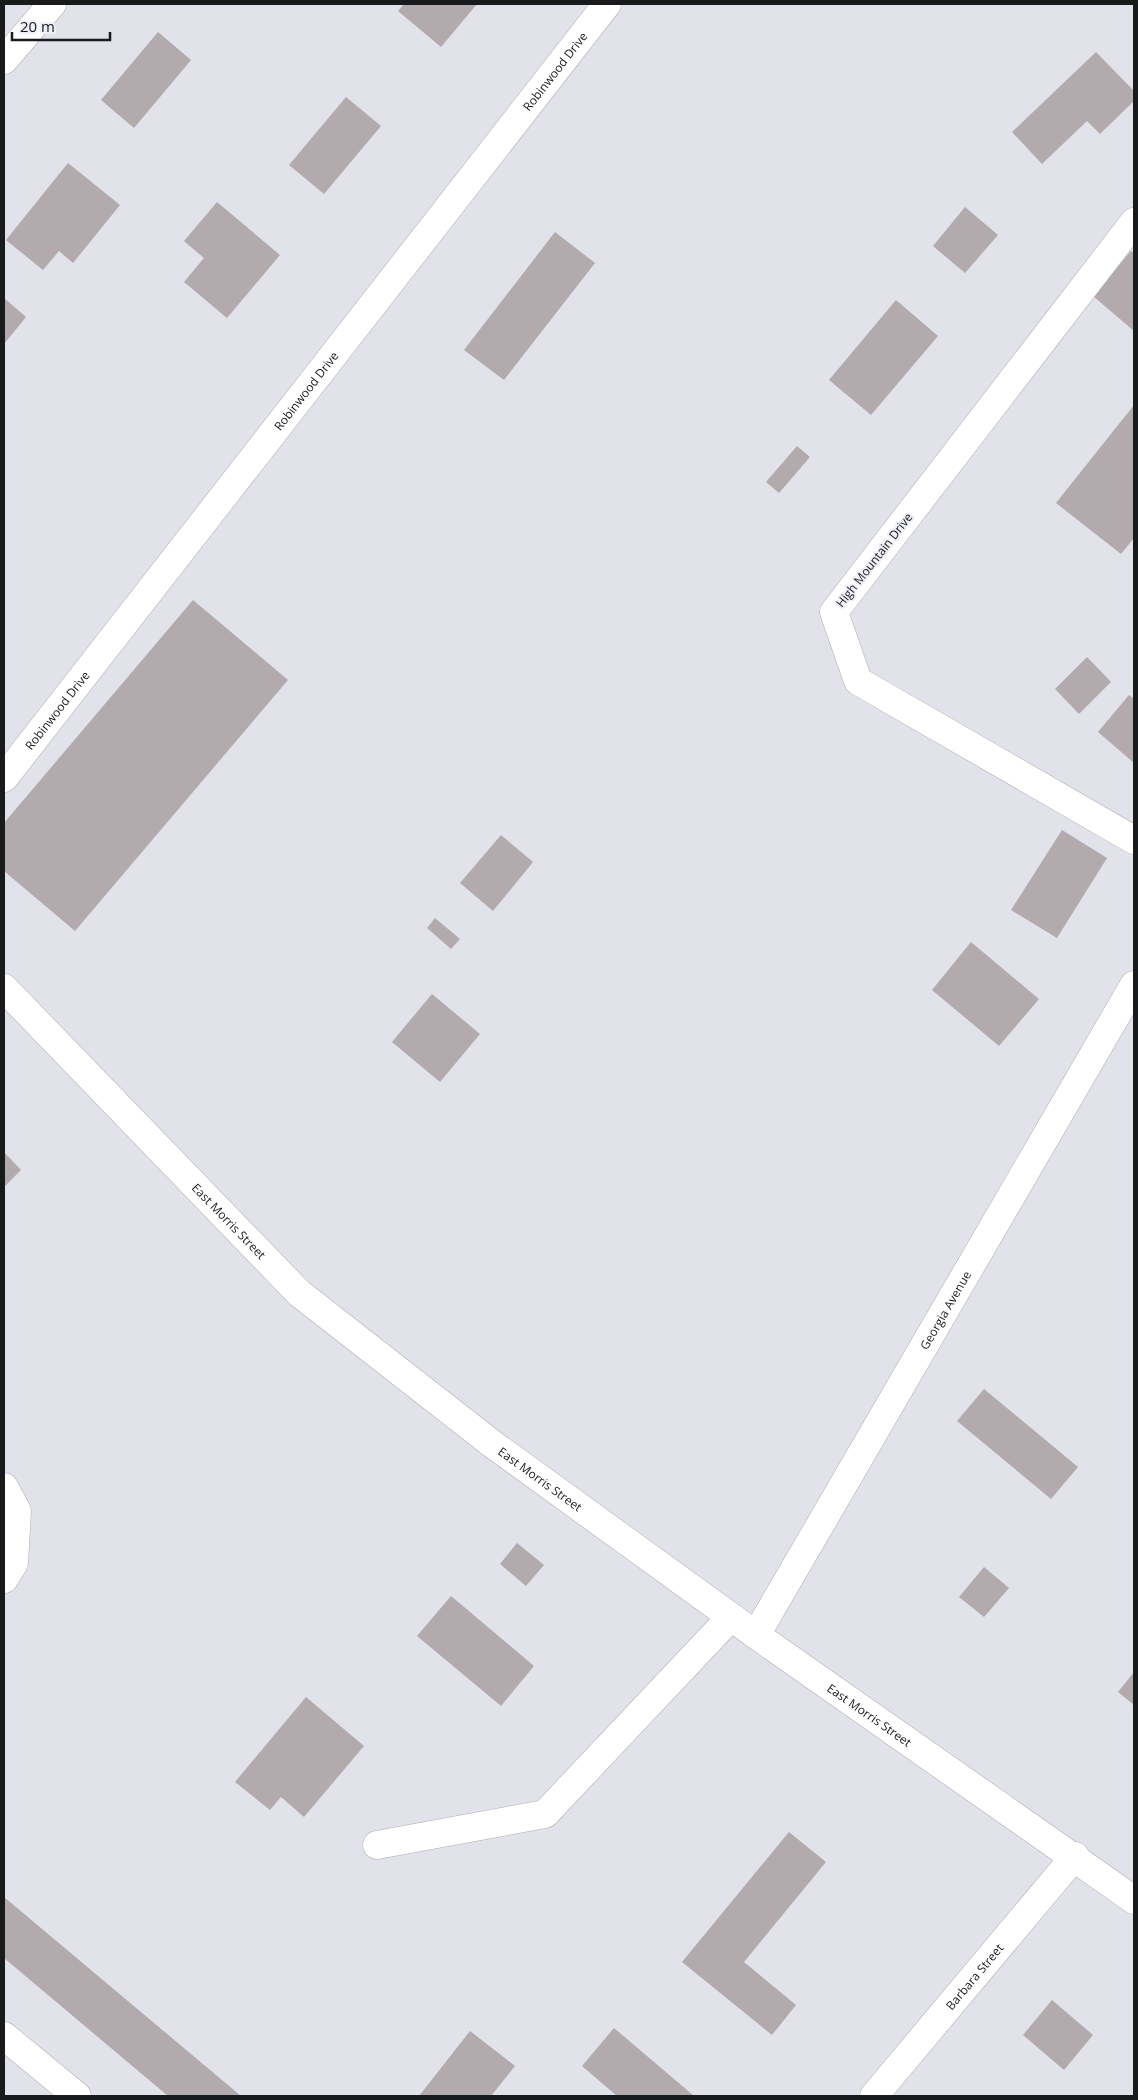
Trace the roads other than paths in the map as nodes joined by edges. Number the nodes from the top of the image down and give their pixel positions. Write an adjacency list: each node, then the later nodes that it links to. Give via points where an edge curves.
1 (52, 4): 3 (street)
2 (607, 4): 5 (street, Robinwood Drive)
3 (4, 60)
4 (1134, 222): 6 (street, High Mountain Drive, via 834,612 858,681)
5 (4, 778)
6 (1134, 840)
7 (1134, 985): 12 (street, Georgia Avenue)
8 (4, 988): 11 (street, East Morris Street, via 299,1293 491,1443)
9 (4, 1487): 10 (street, via 17,1511 14,1562)
10 (4, 1579)
11 (731, 1617): 12 (street, East Morris Street); 13 (street, via 545,1814)
12 (756, 1634): 14 (street, East Morris Street)
13 (377, 1845)
14 (1075, 1856): 15 (street, East Morris Street); 18 (street, Barbara Street)
15 (1134, 1900)
16 (4, 2036): 17 (street)
17 (77, 2096)
18 (874, 2096)

